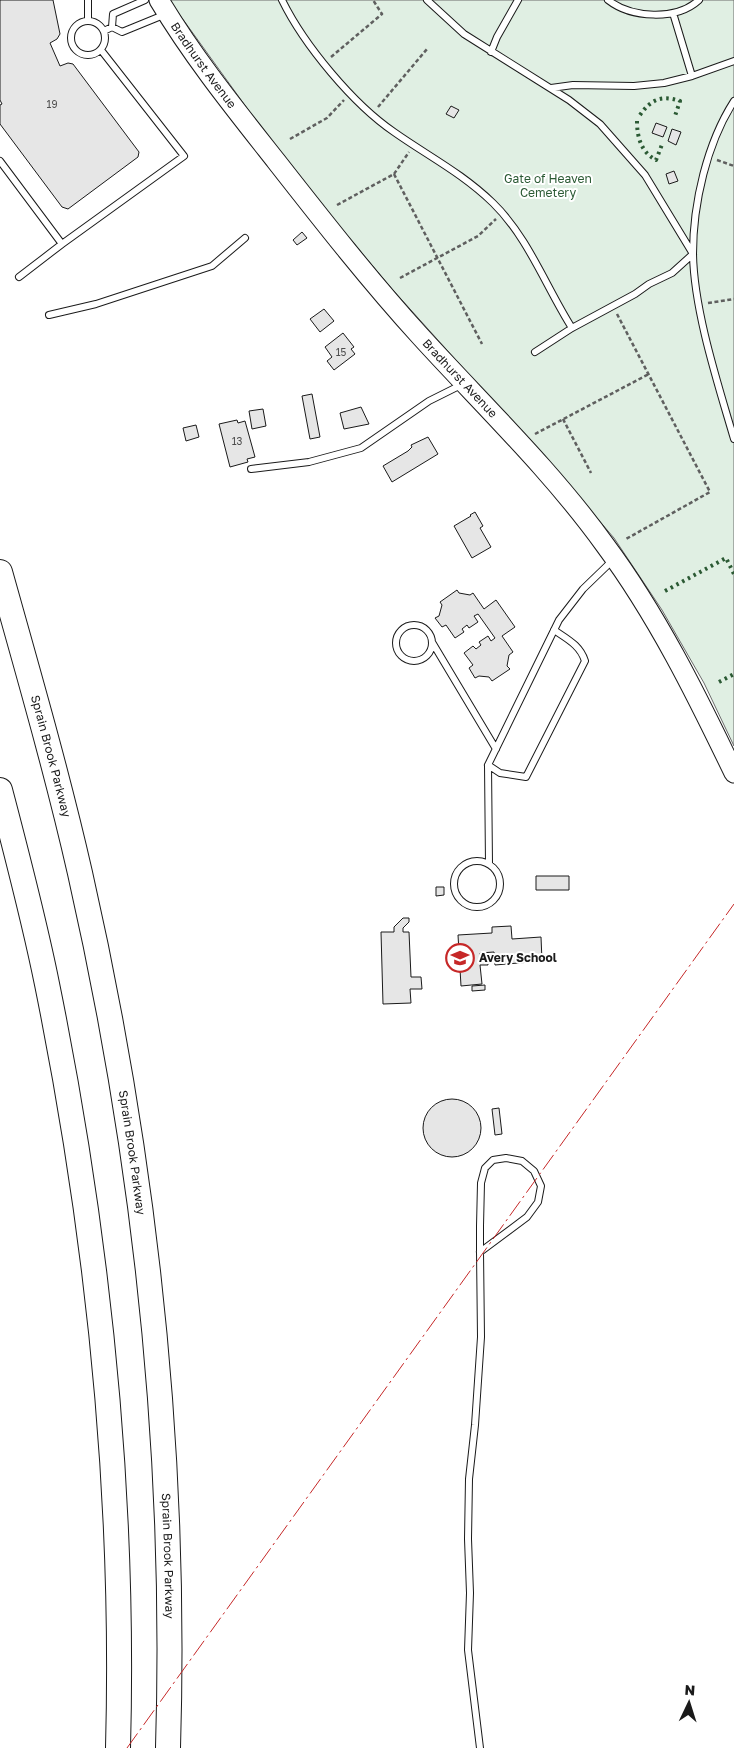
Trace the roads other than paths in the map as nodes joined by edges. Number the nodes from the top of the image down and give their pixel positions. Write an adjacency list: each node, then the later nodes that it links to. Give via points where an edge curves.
1 (88, 0): 10 (lane)
2 (145, 0): 11 (lane, via 113,14)
3 (282, 0): 25 (lane, via 298,28 351,94 394,132 462,176 502,213)
4 (427, 0): 14 (lane, via 464,34)
5 (518, 0): 14 (lane)
6 (608, 0): 9 (lane, via 629,11)
7 (699, 0): 9 (lane)
8 (163, 7): 11 (lane, via 122,32); 27 (main road, Bradhurst Avenue, via 230,103 343,246)
9 (673, 13): 16 (lane)
10 (88, 21): 12 (lane, via 99,24); 13 (lane, via 74,29 72,45 86,56)
11 (112, 27): 12 (lane)
12 (104, 30): 13 (lane, via 106,39)
13 (101, 50): 21 (lane, via 184,156)
14 (491, 52): 17 (lane)
15 (734, 62): 16 (lane)
16 (692, 76): 17 (lane, via 634,86)
17 (551, 88): 22 (lane, via 600,124 645,175)
18 (734, 101): 22 (lane, via 715,140 701,184)
19 (0, 161): 21 (lane)
20 (245, 238): 24 (lane, via 212,266 96,304)
21 (62, 244): 23 (lane)
22 (694, 254): 25 (lane, via 672,273); 28 (lane, via 699,304)
23 (19, 276)
24 (49, 315)
25 (572, 328): 26 (lane)
26 (534, 352)
27 (464, 384): 29 (lane, via 429,401 361,448 309,462); 30 (main road, Bradhurst Avenue, via 554,482)
28 (734, 439)
29 (251, 469)
30 (614, 558): 32 (lane, via 583,589); 36 (main road, Bradhurst Avenue, via 664,636)
31 (0, 572): 41 (highway, Sprain Brook Parkway, via 56,774 80,875 115,1044 135,1174 151,1309 162,1446 168,1585)
32 (554, 630): 34 (lane); 35 (lane, via 576,644 585,661 526,777 500,773)
33 (432, 642): 33 (lane, via 428,631 411,625 397,635 396,646 402,657 413,662 429,654); 34 (lane)
34 (496, 749): 35 (lane)
35 (488, 765): 38 (lane)
36 (734, 773)
37 (0, 790): 40 (highway, via 50,1002 74,1133 96,1285 116,1536)
38 (489, 864): 38 (lane, via 495,869 500,883 496,897 485,906 470,906 454,889 456,874 460,868 474,861)
39 (480, 1252): 39 (lane, via 481,1182 485,1168 493,1160 522,1161 534,1171 541,1186 538,1202 527,1216); 42 (lane, via 481,1338 469,1479 468,1650)
40 (118, 1748)
41 (168, 1748)
42 (480, 1748)

